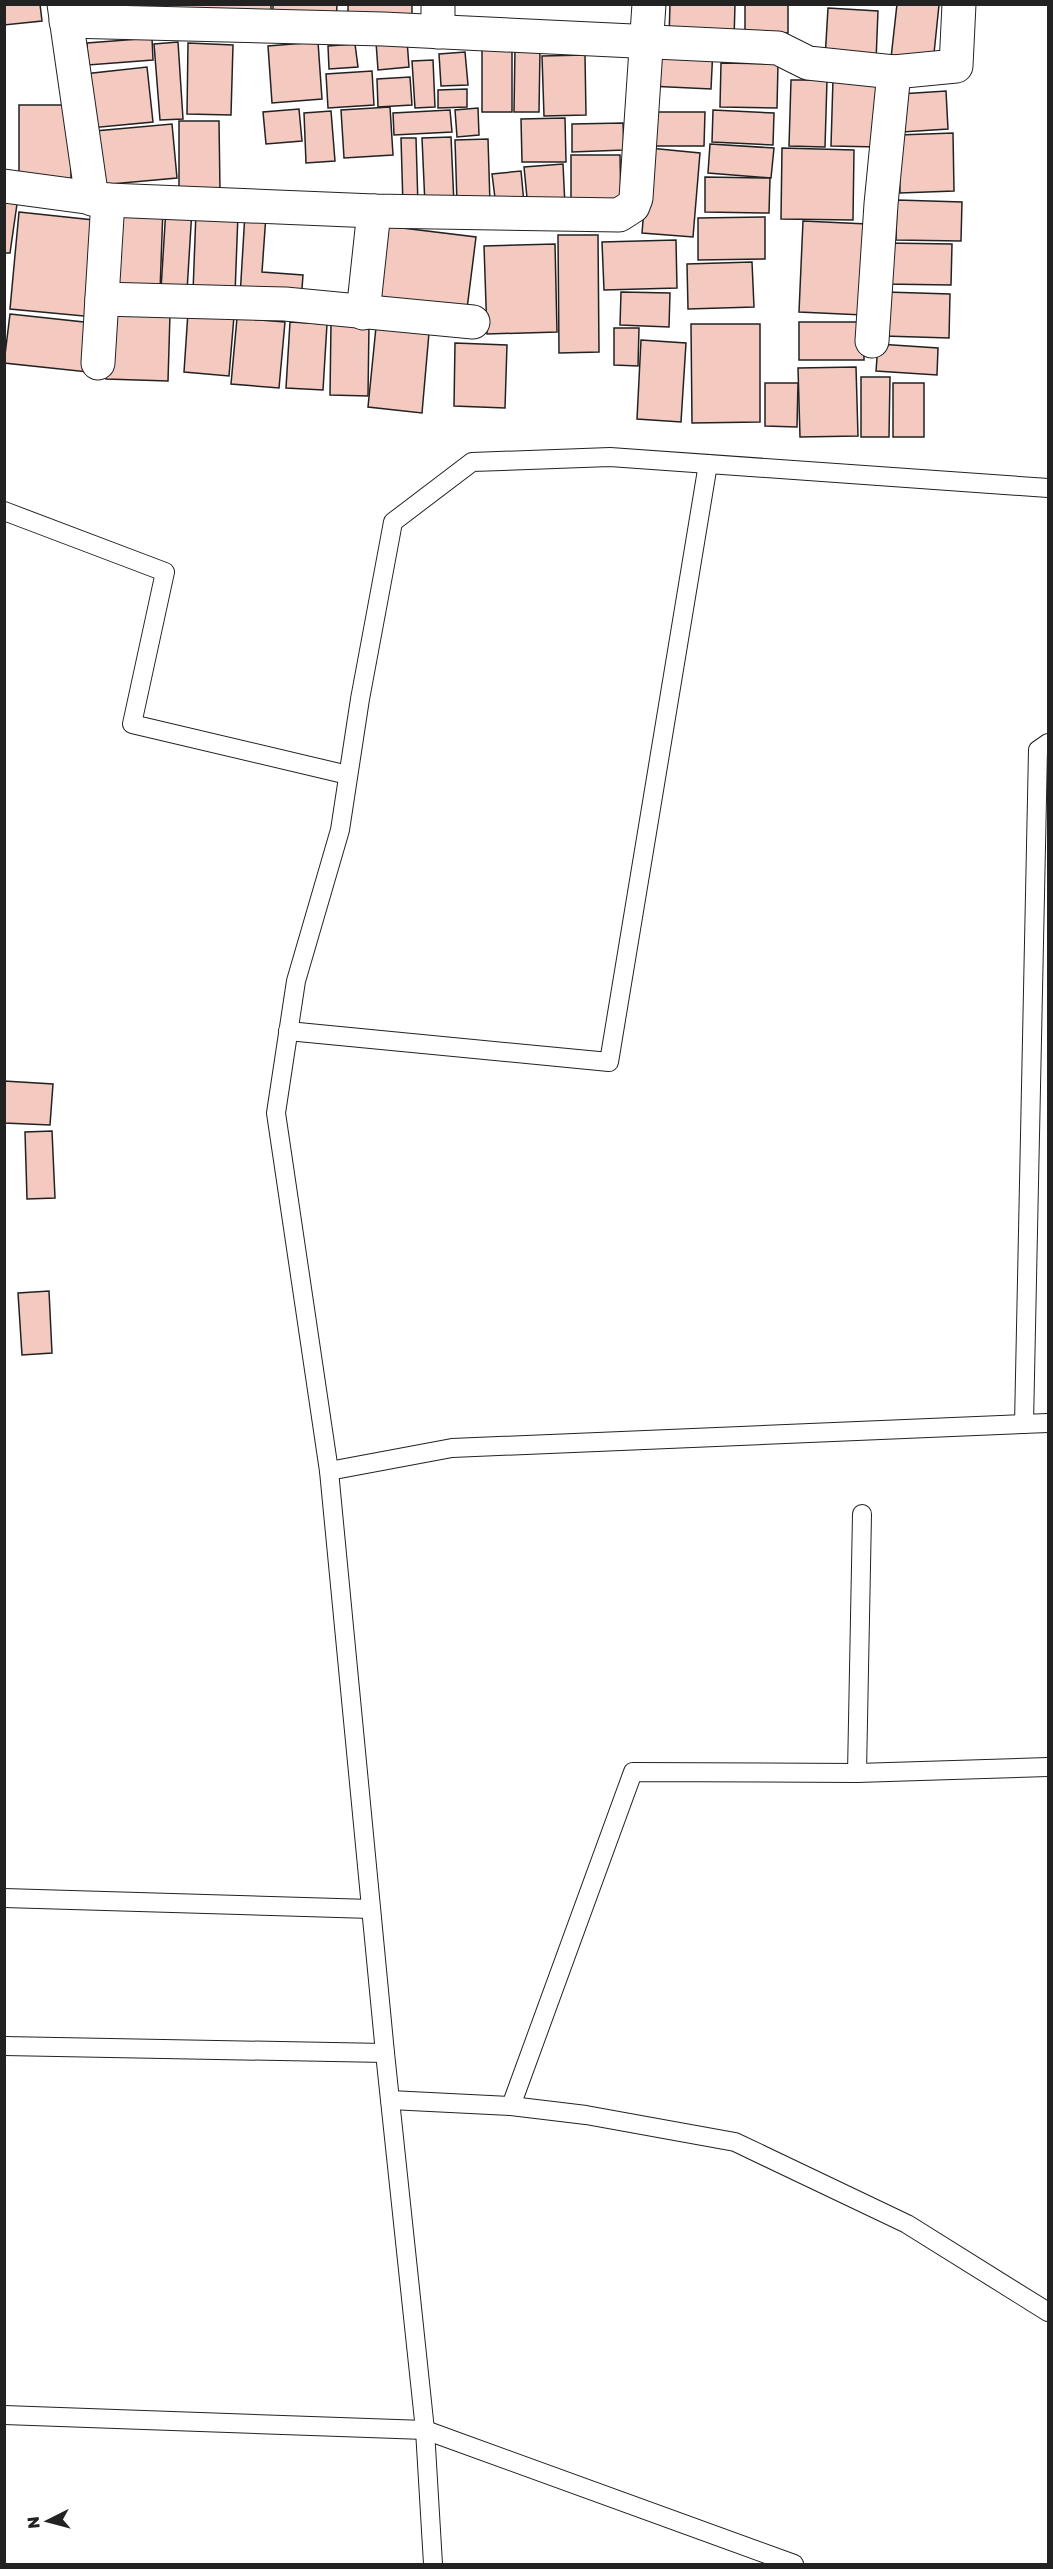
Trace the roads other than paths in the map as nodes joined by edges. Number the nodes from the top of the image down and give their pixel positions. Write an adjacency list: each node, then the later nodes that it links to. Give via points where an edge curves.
1 (649, 4): 5 (street)
2 (959, 4): 6 (street, via 956,66)
3 (65, 13): 4 (street); 8 (street)
4 (438, 18): 5 (street)
5 (647, 40): 6 (street, via 778,48 808,63); 9 (street, via 636,198 626,211 619,215)
6 (894, 72): 13 (street)
7 (4, 186): 8 (street)
8 (100, 199): 9 (street); 10 (street)
9 (374, 211): 11 (street)
10 (102, 299): 11 (street, via 285,304); 14 (street)
11 (363, 313): 12 (street)
12 (473, 322)
13 (872, 341)
14 (98, 363)
15 (708, 464): 16 (lane); 19 (lane, via 610,457 472,462 393,522); 20 (lane, via 609,1062)
16 (1048, 488)
17 (4, 511): 19 (lane, via 165,572 132,724)
18 (1048, 743): 22 (lane, via 1038,750)
19 (348, 775): 20 (lane, via 340,830 296,981)
20 (288, 1031): 23 (lane, via 276,1113)
21 (1048, 1423): 22 (lane)
22 (1024, 1424): 23 (lane, via 452,1448)
23 (329, 1471): 28 (lane)
24 (862, 1514): 26 (lane)
25 (1048, 1767): 26 (lane)
26 (857, 1773): 32 (lane, via 633,1772)
27 (4, 1898): 28 (lane)
28 (371, 1909): 30 (lane)
29 (4, 2046): 30 (lane)
30 (385, 2053): 31 (lane)
31 (390, 2100): 32 (lane); 35 (lane)
32 (511, 2106): 33 (lane, via 586,2115 735,2142 907,2224)
33 (1048, 2312)
34 (4, 2415): 35 (lane)
35 (425, 2430): 36 (lane); 37 (lane)
36 (432, 2565)
37 (794, 2565)

